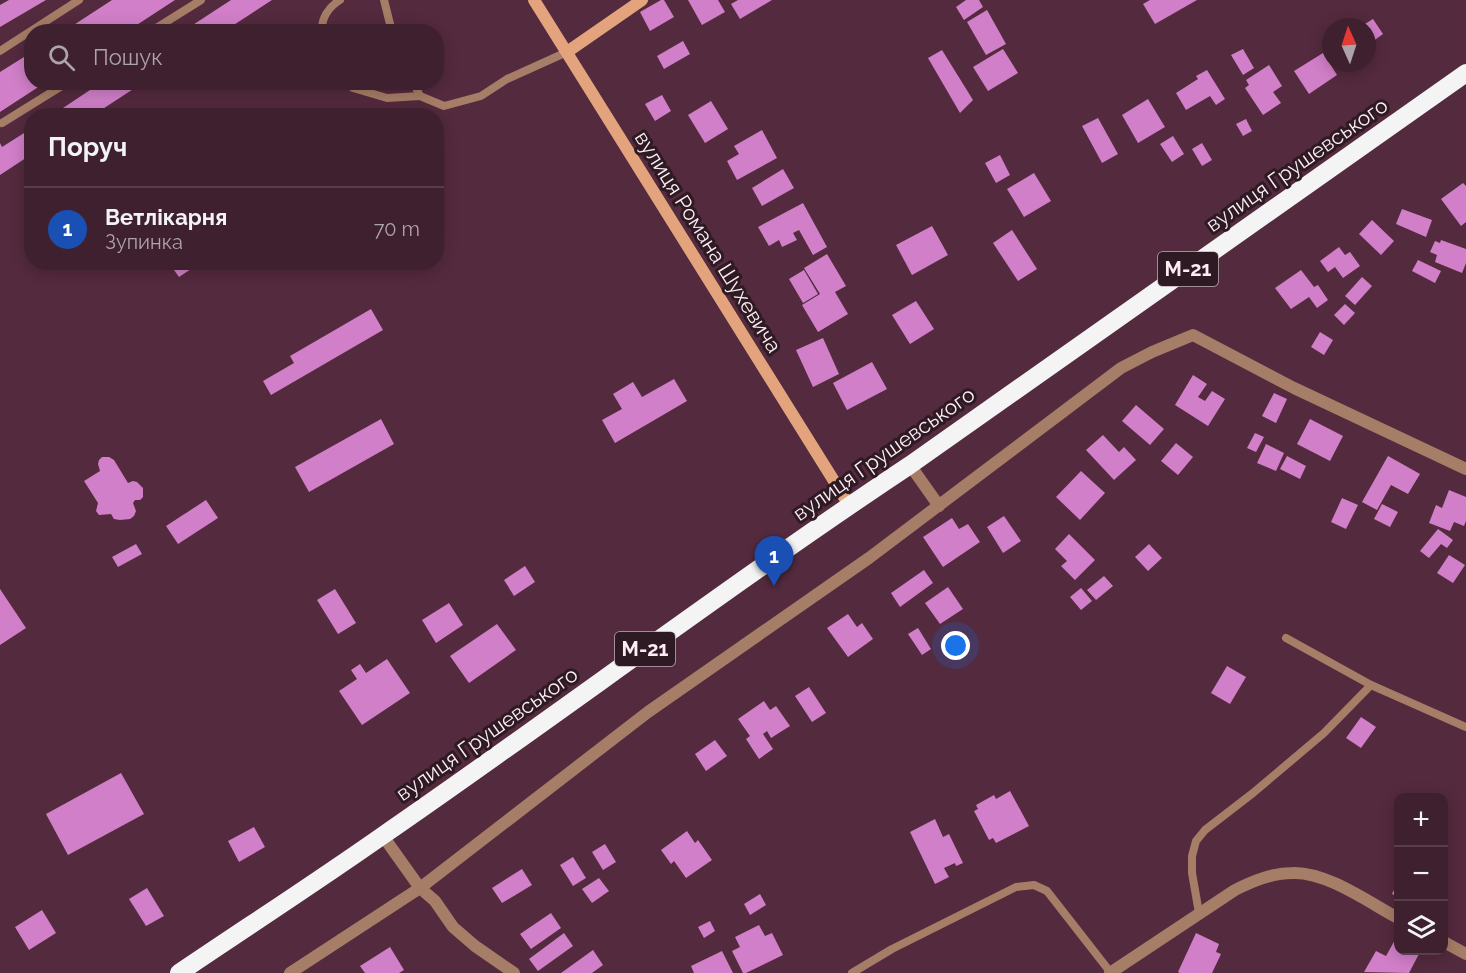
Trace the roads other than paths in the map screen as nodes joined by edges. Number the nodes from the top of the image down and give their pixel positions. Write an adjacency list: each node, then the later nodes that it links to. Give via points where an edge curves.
1 (79, 0): 7 (lane)
2 (201, 0): 8 (lane)
3 (340, 0): 9 (lane, via 332,5)
4 (384, 0): 10 (lane)
5 (534, 0): 13 (street, вулиця Романа Шухевича)
6 (642, 0): 13 (street)
7 (42, 24)
8 (163, 24)
9 (322, 24)
10 (390, 24)
11 (24, 36): 12 (lane)
12 (0, 51)
13 (567, 52): 18 (lane, via 507,79 481,96 444,106); 24 (street, вулиця Романа Шухевича)
14 (1466, 72): 22 (highway, вулиця Грушевського / М-21)
15 (55, 90): 19 (lane)
16 (360, 90): 18 (lane, via 387,98)
17 (417, 90): 18 (lane)
18 (420, 96)
19 (26, 108)
20 (24, 109): 21 (lane)
21 (2, 123)
22 (910, 465): 24 (highway, вулиця Грушевського / М-21); 25 (street)
23 (1466, 469): 25 (street, via 1294,388 1193,335 1121,368)
24 (849, 505): 29 (highway, вулиця Грушевського / М-21)
25 (939, 506): 30 (street, via 648,712)
26 (1286, 638): 27 (lane)
27 (1371, 685): 28 (lane); 31 (lane, via 1324,733 1196,841 1192,873)
28 (1466, 727)
29 (383, 836): 30 (street); 35 (highway, вулиця Грушевського / М-21)
30 (420, 888): 36 (street); 37 (street, via 435,901 453,927)
31 (1199, 913): 32 (street, via 1253,881 1292,873 1333,882); 39 (street)
32 (1394, 916)
33 (1448, 945): 34 (street)
34 (1466, 954)
35 (179, 973)
36 (290, 973)
37 (514, 973)
38 (852, 973): 39 (lane, via 1016,887 1034,885 1047,891)
39 (1111, 973)

